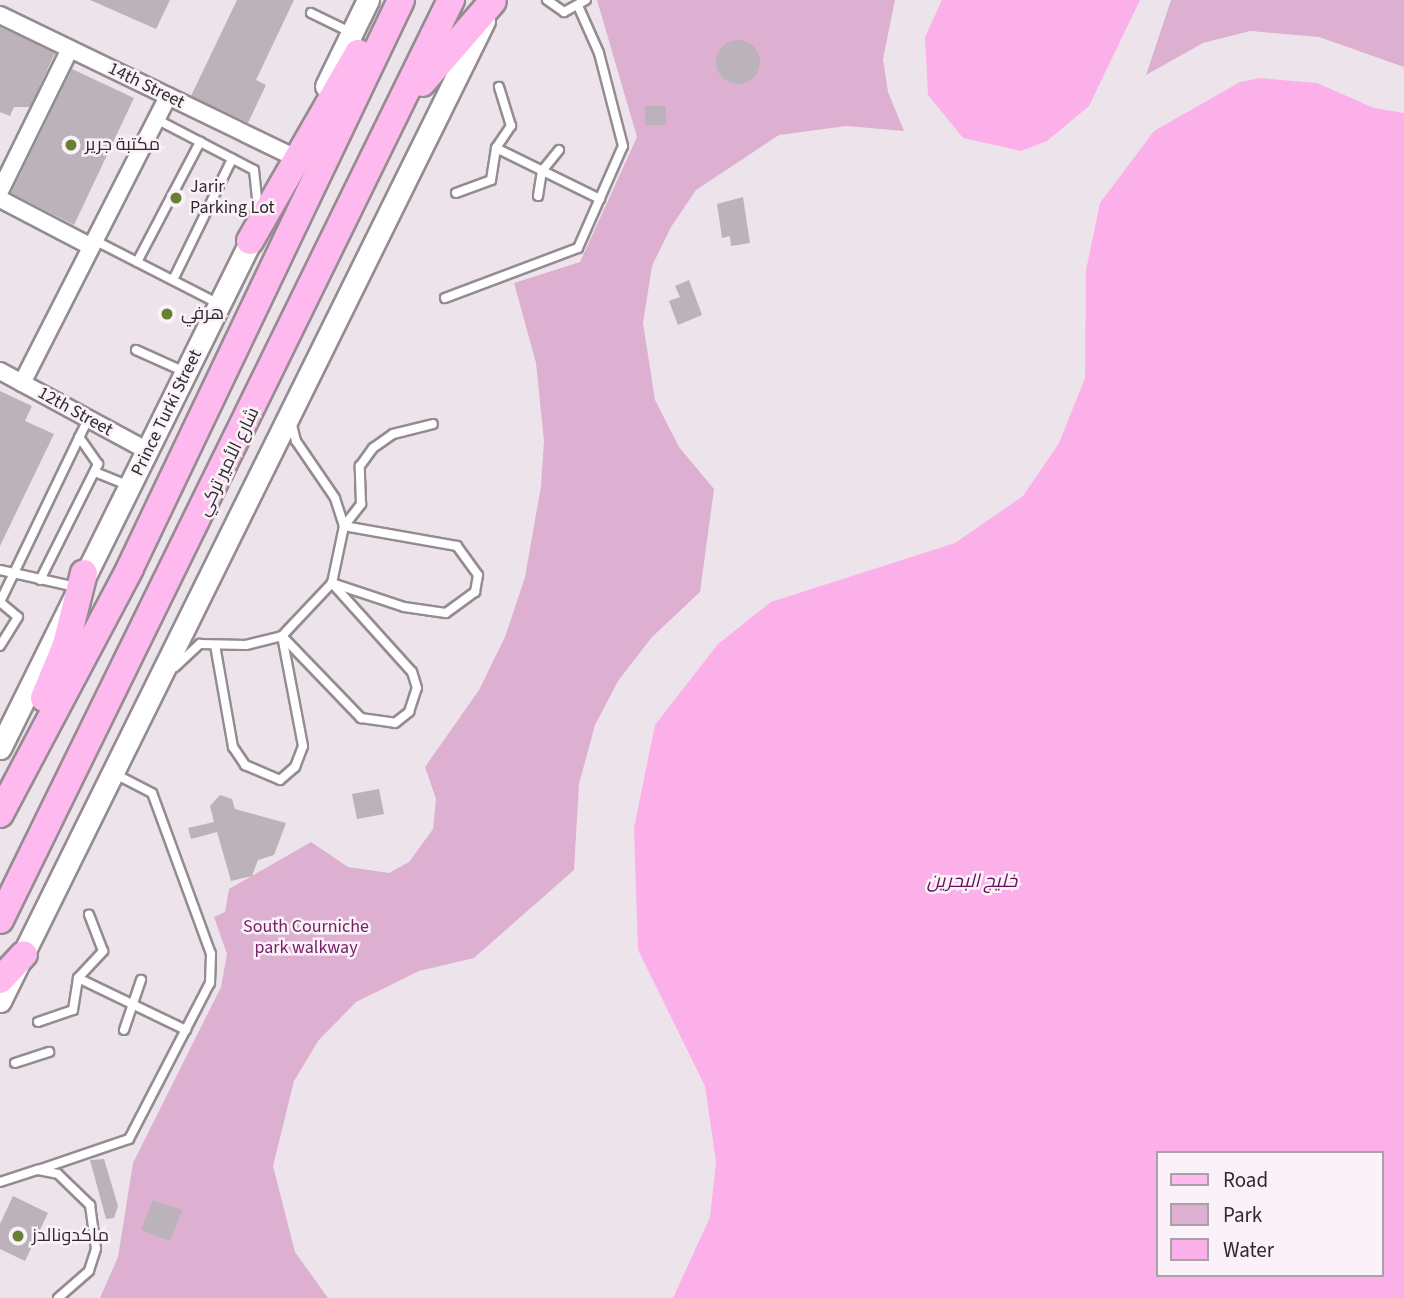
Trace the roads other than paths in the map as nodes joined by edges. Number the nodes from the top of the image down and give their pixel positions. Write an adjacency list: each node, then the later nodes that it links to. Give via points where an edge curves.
1 (368, 0): 11 (street, Prince Turki Street)
2 (389, 0): 28 (main road)
3 (401, 0): 59 (main road, via 130,568)
4 (451, 0): 15 (main road, شارع الأمير تركي)
5 (547, 0): 8 (lane, via 564,12)
6 (586, 0): 8 (lane)
7 (493, 1): 15 (main road); 38 (street)
8 (579, 8): 27 (lane, via 622,128 623,146)
9 (311, 13): 11 (lane)
10 (0, 15): 12 (street, 14th Street)
11 (352, 33): 20 (street, Prince Turki Street)
12 (70, 49): 14 (street, 14th Street); 23 (street)
13 (499, 87): 18 (lane, via 511,126)
14 (168, 96): 16 (street); 20 (street, 14th Street)
15 (402, 105): 61 (main road, شارع الأمير تركي)
16 (156, 119): 17 (lane); 29 (street)
17 (200, 142): 21 (lane); 30 (lane)
18 (496, 148): 22 (lane); 24 (lane, via 491,180)
19 (559, 150): 22 (lane)
20 (292, 156): 28 (street, Prince Turki Street)
21 (232, 159): 28 (lane, via 258,175); 31 (lane)
22 (542, 171): 25 (lane); 27 (lane)
23 (0, 191)
24 (456, 193)
25 (538, 196)
26 (0, 199): 29 (street)
27 (600, 199): 32 (lane, via 578,247)
28 (253, 236): 33 (street, Prince Turki Street)
29 (92, 243): 30 (lane); 37 (street)
30 (137, 262): 31 (lane)
31 (173, 280): 33 (lane)
32 (445, 298)
33 (220, 304): 36 (street, Prince Turki Street)
34 (136, 350): 36 (lane)
35 (0, 371): 37 (street, 12th Street)
36 (187, 373): 42 (street, Prince Turki Street)
37 (22, 383): 39 (street, 12th Street)
38 (289, 415): 45 (lane, via 296,441 335,498); 55 (street)
39 (88, 419): 41 (lane); 42 (street, 12th Street)
40 (433, 424): 45 (lane, via 393,434 373,447 360,466 361,504)
41 (79, 438): 43 (lane, via 96,455); 47 (lane)
42 (150, 452): 44 (street, Prince Turki Street)
43 (95, 472): 44 (lane); 48 (lane)
44 (131, 486): 49 (street, Prince Turki Street)
45 (344, 526): 50 (lane); 50 (lane, via 457,546 478,575 475,592 446,613 404,607)
46 (0, 570): 47 (lane)
47 (11, 576): 48 (lane); 51 (lane)
48 (40, 580): 49 (lane)
49 (80, 580): 56 (street, Prince Turki Street); 58 (main road, via 66,645)
50 (332, 583): 52 (lane); 52 (lane, via 412,672 417,688 409,712 395,723 361,718)
51 (0, 602): 54 (lane, via 18,617)
52 (282, 636): 53 (lane); 53 (lane, via 303,746 295,767 280,780 245,765 233,747)
53 (215, 645): 55 (lane, via 188,650)
54 (0, 646)
55 (152, 693): 57 (street)
56 (0, 748)
57 (112, 772): 62 (street); 70 (lane, via 152,793 211,954 210,983)
58 (0, 803)
59 (0, 814)
60 (89, 915): 63 (lane, via 103,951)
61 (0, 920)
62 (24, 954): 64 (main road); 66 (street)
63 (78, 978): 67 (lane); 68 (lane, via 74,1010)
64 (0, 980)
65 (141, 980): 67 (lane)
66 (0, 1001)
67 (129, 1002): 69 (lane); 70 (lane)
68 (38, 1022)
69 (124, 1030)
70 (186, 1030): 73 (lane, via 129,1139)
71 (49, 1052): 72 (lane)
72 (15, 1063)
73 (38, 1170): 74 (lane); 75 (lane, via 76,1187 97,1226 89,1271)
74 (0, 1182)
75 (58, 1298)

